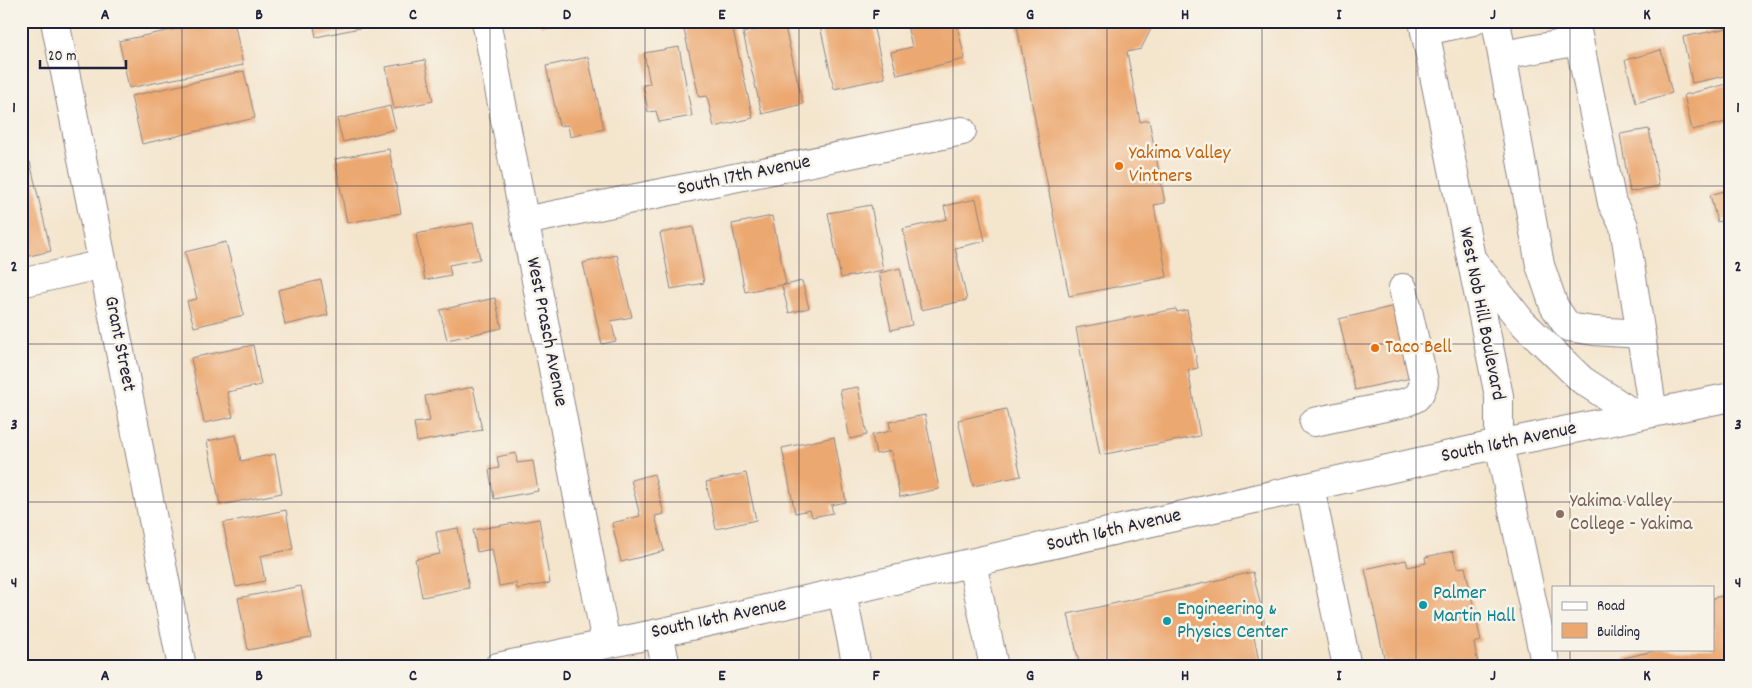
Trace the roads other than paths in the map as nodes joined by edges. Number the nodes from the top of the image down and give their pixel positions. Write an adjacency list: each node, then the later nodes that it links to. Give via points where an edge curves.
1 (55, 21): 10 (main road, Grant Street)
2 (486, 21): 9 (main road, West Prasch Avenue)
3 (1473, 21): 5 (main road)
4 (1496, 21): 7 (main road)
5 (1424, 26): 11 (main road, West Nob Hill Boulevard)
6 (1577, 31): 7 (main road); 14 (main road, via 1612,203 1624,226)
7 (1502, 55): 14 (main road, via 1540,265 1554,306 1568,328)
8 (962, 131): 9 (main road, South 17th Avenue)
9 (525, 221): 23 (main road, West Prasch Avenue)
10 (103, 264): 12 (main road); 24 (main road, Grant Street)
11 (1472, 265): 16 (main road, via 1522,322 1582,380); 18 (main road, West Nob Hill Boulevard, via 1499,396)
12 (21, 283)
13 (1402, 288): 17 (main road, via 1424,382 1421,394 1412,401)
14 (1640, 334): 16 (main road)
15 (1731, 397): 16 (main road, South 16th Avenue)
16 (1645, 414): 18 (main road, South 16th Avenue)
17 (1314, 422)
18 (1499, 444): 19 (main road, South 16th Avenue); 30 (main road, West Nob Hill Boulevard)
19 (1310, 487): 20 (main road, South 16th Avenue); 29 (main road)
20 (972, 563): 21 (main road, South 16th Avenue); 28 (main road)
21 (842, 592): 22 (main road, South 16th Avenue); 27 (main road)
22 (659, 632): 23 (main road, South 16th Avenue); 26 (main road)
23 (606, 643): 25 (main road, South 16th Avenue)
24 (182, 667)
25 (498, 667)
26 (666, 667)
27 (857, 667)
28 (994, 667)
29 (1347, 667)
30 (1546, 667)

